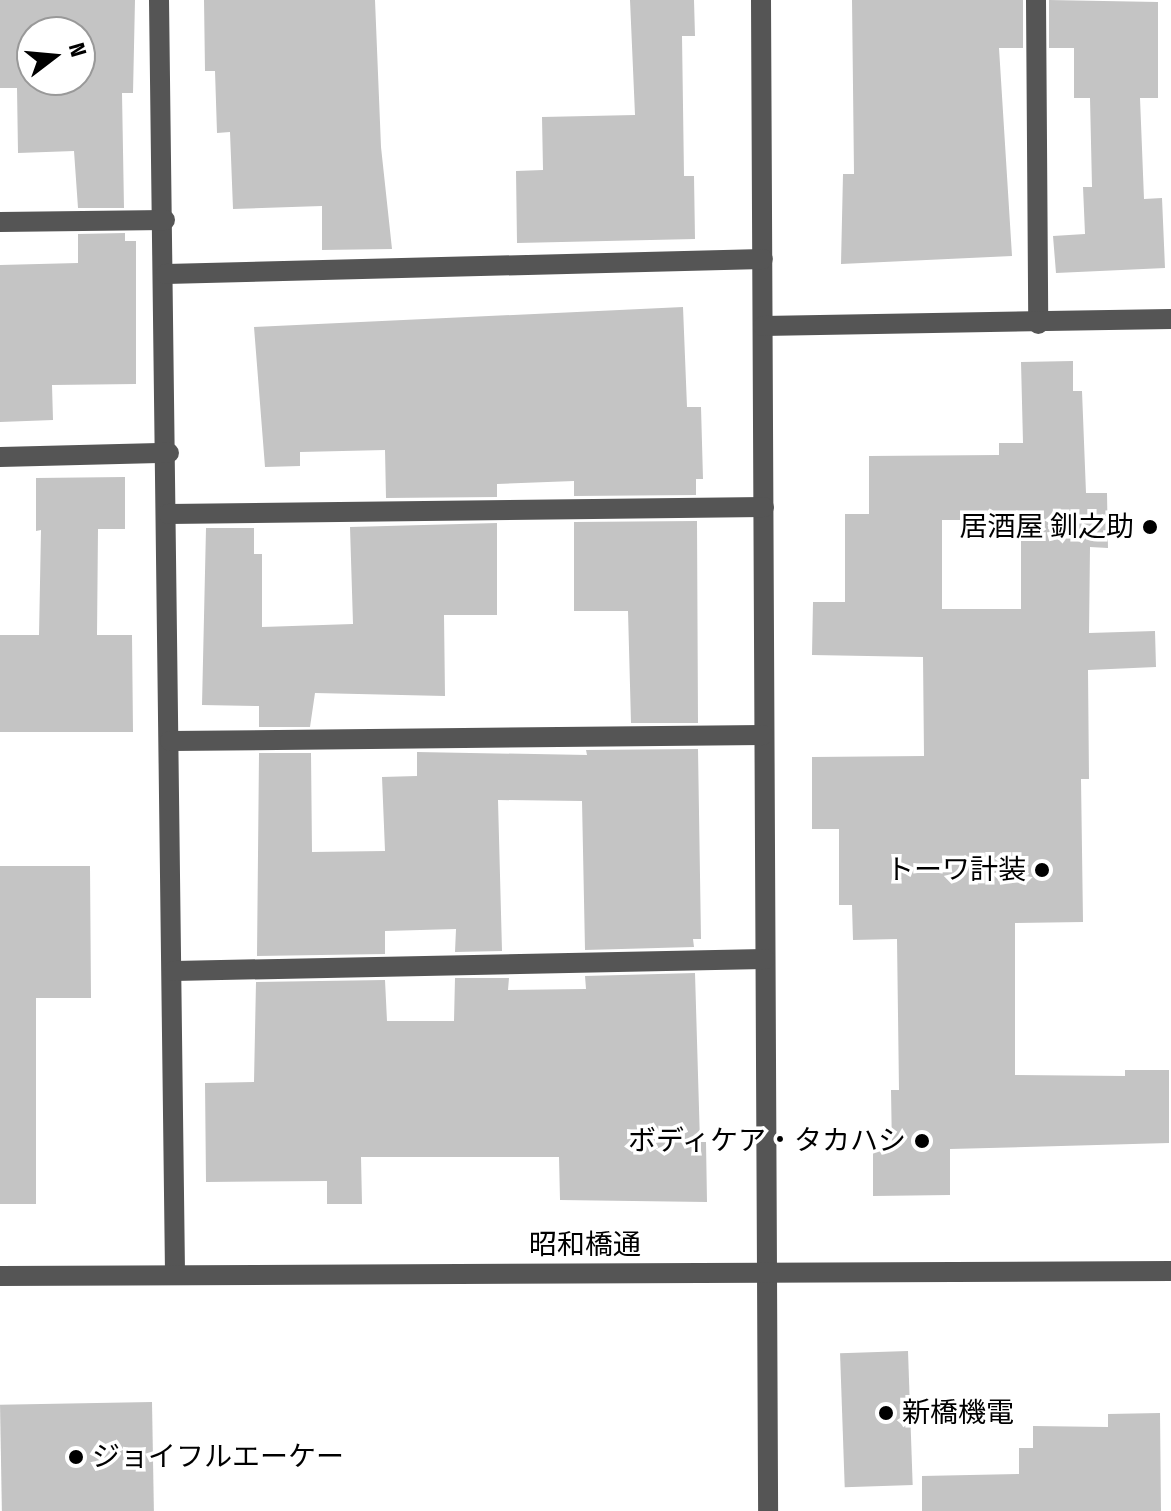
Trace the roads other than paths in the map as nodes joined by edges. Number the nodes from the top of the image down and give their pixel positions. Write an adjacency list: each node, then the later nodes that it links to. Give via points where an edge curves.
1 (159, 0): 4 (street)
2 (761, 0): 6 (street)
3 (1036, 0): 9 (street)
4 (165, 220): 5 (street); 7 (street)
5 (0, 222)
6 (763, 259): 7 (street); 10 (street)
7 (166, 274): 11 (street)
8 (1171, 319): 9 (street)
9 (1038, 324): 10 (street)
10 (763, 326): 13 (street)
11 (169, 453): 12 (street); 14 (street)
12 (0, 457)
13 (764, 507): 14 (street); 15 (street)
14 (168, 514): 16 (street)
15 (763, 735): 16 (street); 17 (street)
16 (170, 741): 18 (street)
17 (765, 959): 18 (street); 20 (street)
18 (174, 971): 21 (street)
19 (1171, 1271): 20 (street, 昭和橋通)
20 (766, 1273): 21 (street, 昭和橋通); 23 (street)
21 (175, 1274): 22 (street, 昭和橋通)
22 (0, 1276)
23 (768, 1511)

